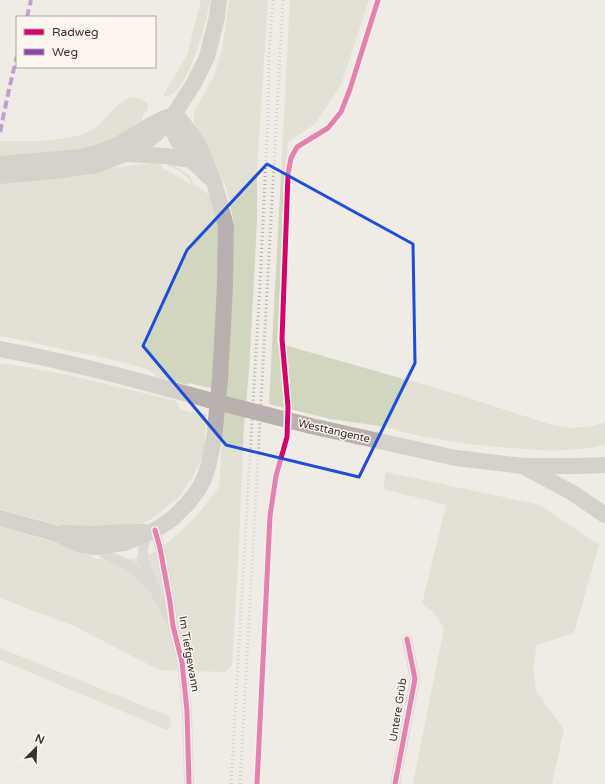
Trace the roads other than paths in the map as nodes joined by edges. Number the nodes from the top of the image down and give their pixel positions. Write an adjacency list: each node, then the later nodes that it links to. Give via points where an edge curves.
1 (219, 0): 2 (main road, via 207,56)
2 (175, 113): 3 (main road, via 156,135); 4 (main road, via 173,130); 5 (main road, via 100,152 81,157); 7 (main road, via 199,146)
3 (125, 154): 4 (main road); 6 (main road, via 96,165)
4 (191, 160): 7 (main road)
5 (0, 164)
6 (0, 176)
7 (214, 182): 15 (main road, via 226,226 220,379 214,440 208,467 198,490 172,519)
8 (0, 349): 11 (main road, Westtangente, bridge, via 142,381 311,426 456,458)
9 (605, 454): 12 (main road)
10 (605, 465): 12 (main road, Westtangente)
11 (523, 466): 12 (main road, Westtangente); 13 (main road, via 571,492)
12 (578, 466)
13 (605, 515)
14 (0, 518): 16 (main road)
15 (152, 531): 16 (main road); 17 (main road, via 126,543); 18 (street, Im Tiefgewann, via 143,553); 19 (street, Im Tiefgewann, via 160,548)
16 (54, 533): 17 (main road, via 78,544)
17 (93, 547): 18 (street, Im Tiefgewann, via 126,564)
18 (154, 589): 19 (street, Im Tiefgewann)
19 (173, 626): 21 (street, Im Tiefgewann, via 185,686)
20 (408, 639): 22 (street, Untere Grüb, via 415,679)
21 (189, 784)
22 (395, 784)

